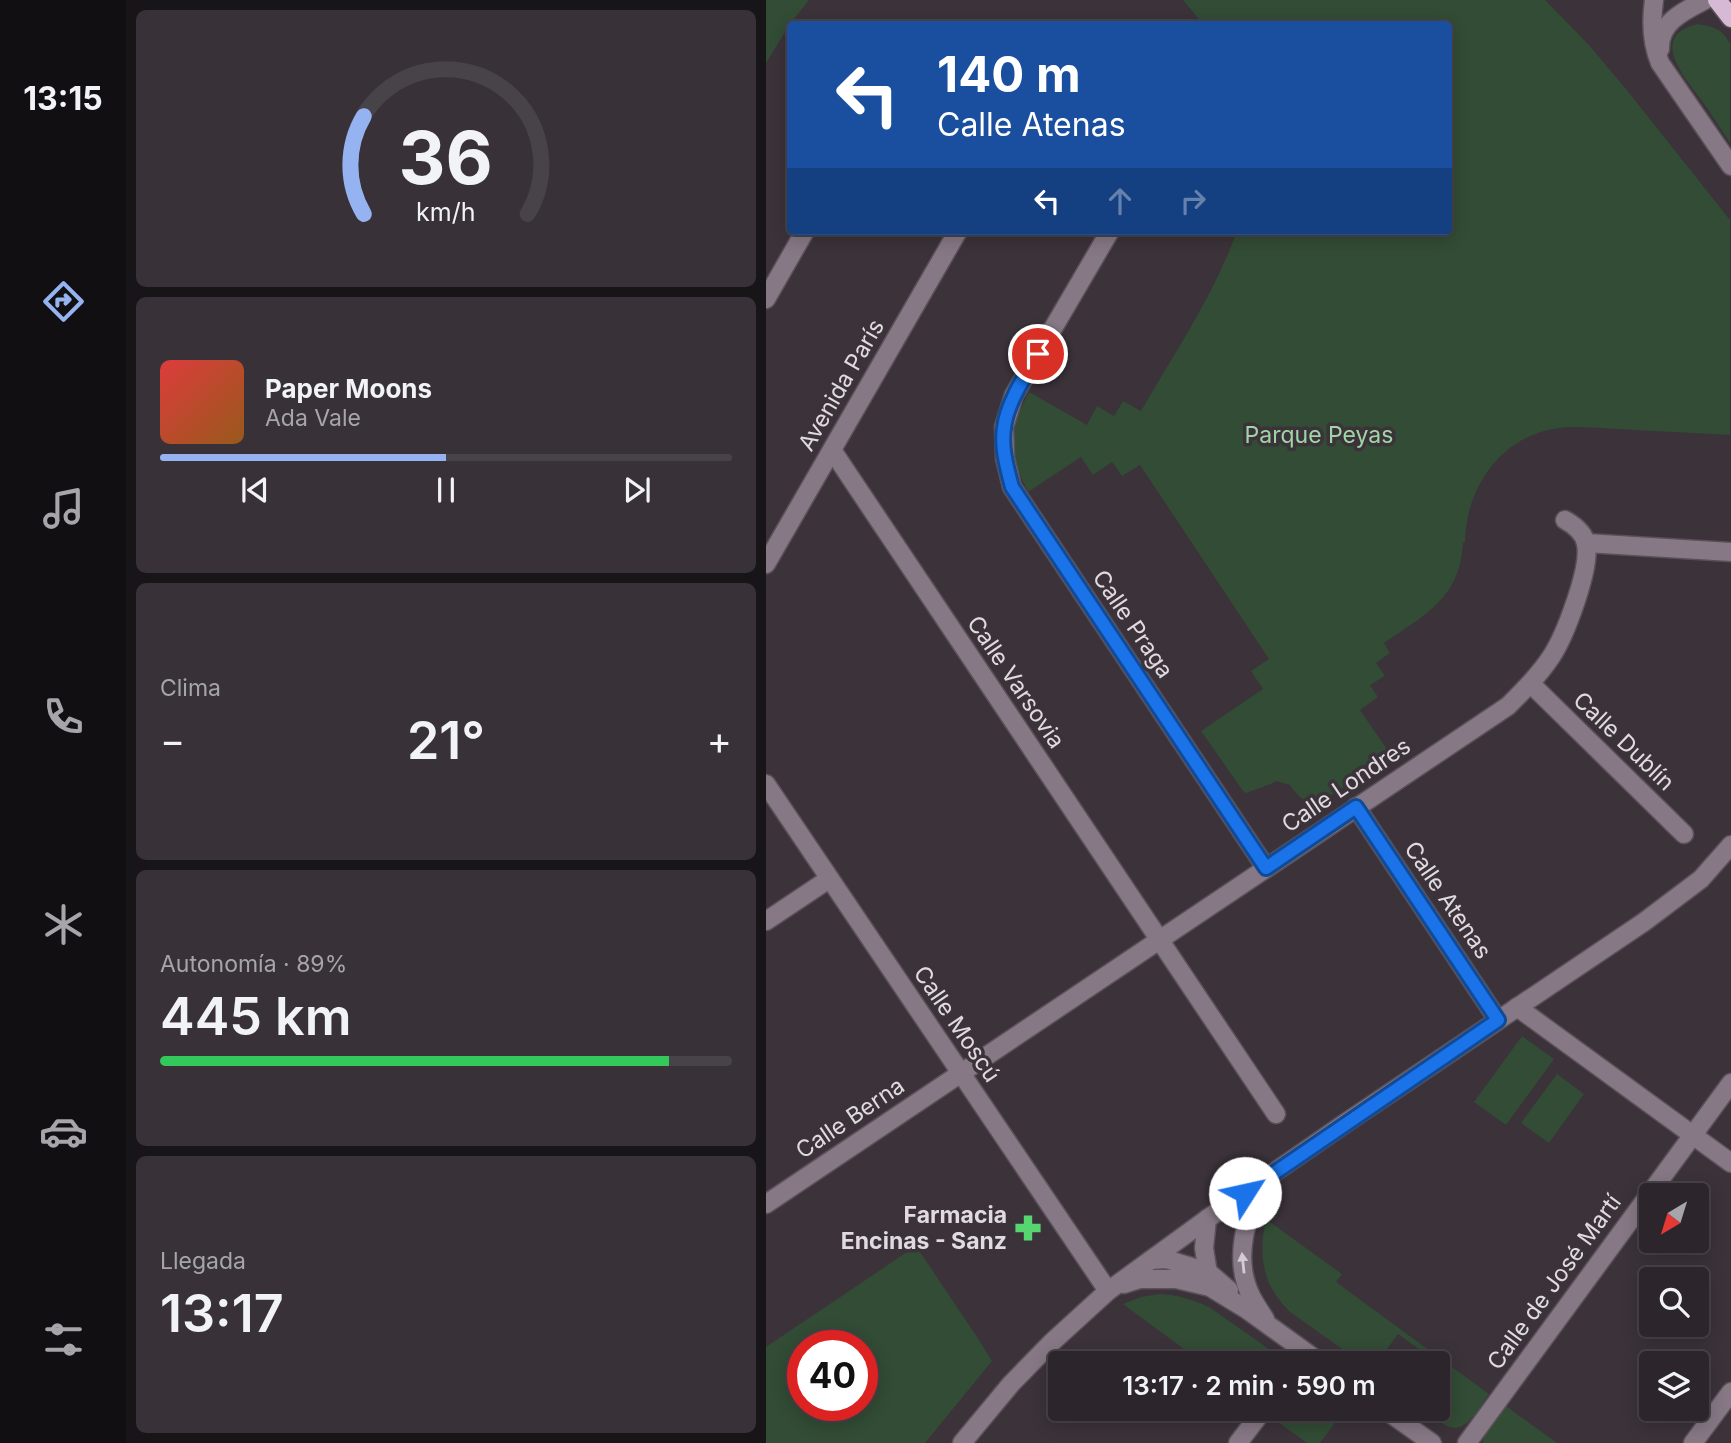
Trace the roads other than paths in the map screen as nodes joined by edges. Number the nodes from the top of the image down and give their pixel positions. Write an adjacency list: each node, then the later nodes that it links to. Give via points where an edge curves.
1 (1654, 0): 5 (street, via 1654,48)
2 (1705, 0): 5 (street, via 1667,25 1660,40)
3 (1717, 0): 4 (main road)
4 (1730, 18)
5 (1660, 63): 6 (street)
6 (1730, 166)
7 (803, 235): 10 (street)
8 (956, 235): 11 (street, Avenida París)
9 (1108, 235): 21 (street, Calle Praga, via 1014,395 1004,427 1012,487)
10 (766, 299)
11 (832, 450): 15 (street, Avenida París); 24 (street, Calle Varsovia)
12 (1565, 520): 13 (street, via 1580,530)
13 (1586, 543): 14 (street); 16 (street, Calle Londres, via 1579,593 1566,628)
14 (1730, 552)
15 (766, 564)
16 (1531, 684): 18 (street, Calle Londres, via 1508,706); 19 (street, Calle Dublín)
17 (766, 784): 22 (street, Calle Moscú)
18 (1356, 807): 21 (street, Calle Londres); 26 (street, Calle Atenas)
19 (1684, 834)
20 (1730, 845): 25 (street, via 1701,879)
21 (1266, 868): 24 (street, Calle Londres)
22 (829, 879): 23 (street); 27 (street, Calle Moscú)
23 (766, 921)
24 (1159, 940): 27 (street, Calle Londres); 29 (street, Calle Varsovia)
25 (1517, 1007): 26 (street); 30 (street)
26 (1498, 1020): 32 (street)
27 (961, 1073): 33 (street, Calle Berna); 37 (street, Calle Moscú)
28 (1730, 1083): 30 (street, Calle de José Martí)
29 (1276, 1114)
30 (1692, 1135): 31 (street); 46 (street, Calle de José Martí)
31 (1730, 1163)
32 (1264, 1180): 34 (street); 38 (street, one-way to 32, via 1250,1294 1242,1258 1242,1241)
33 (766, 1204)
34 (1207, 1219): 35 (street); 36 (street)
35 (1150, 1260): 36 (street, via 1166,1259); 37 (street)
36 (1209, 1279): 37 (street, via 1140,1279); 38 (street)
37 (1108, 1292): 43 (street, via 1011,1384)
38 (1269, 1325): 39 (street)
39 (1295, 1351)
40 (1730, 1392): 47 (street)
41 (1255, 1421): 44 (street)
42 (1401, 1421): 45 (street)
43 (962, 1443)
44 (1238, 1443)
45 (1432, 1443)
46 (1467, 1443)
47 (1694, 1443)

